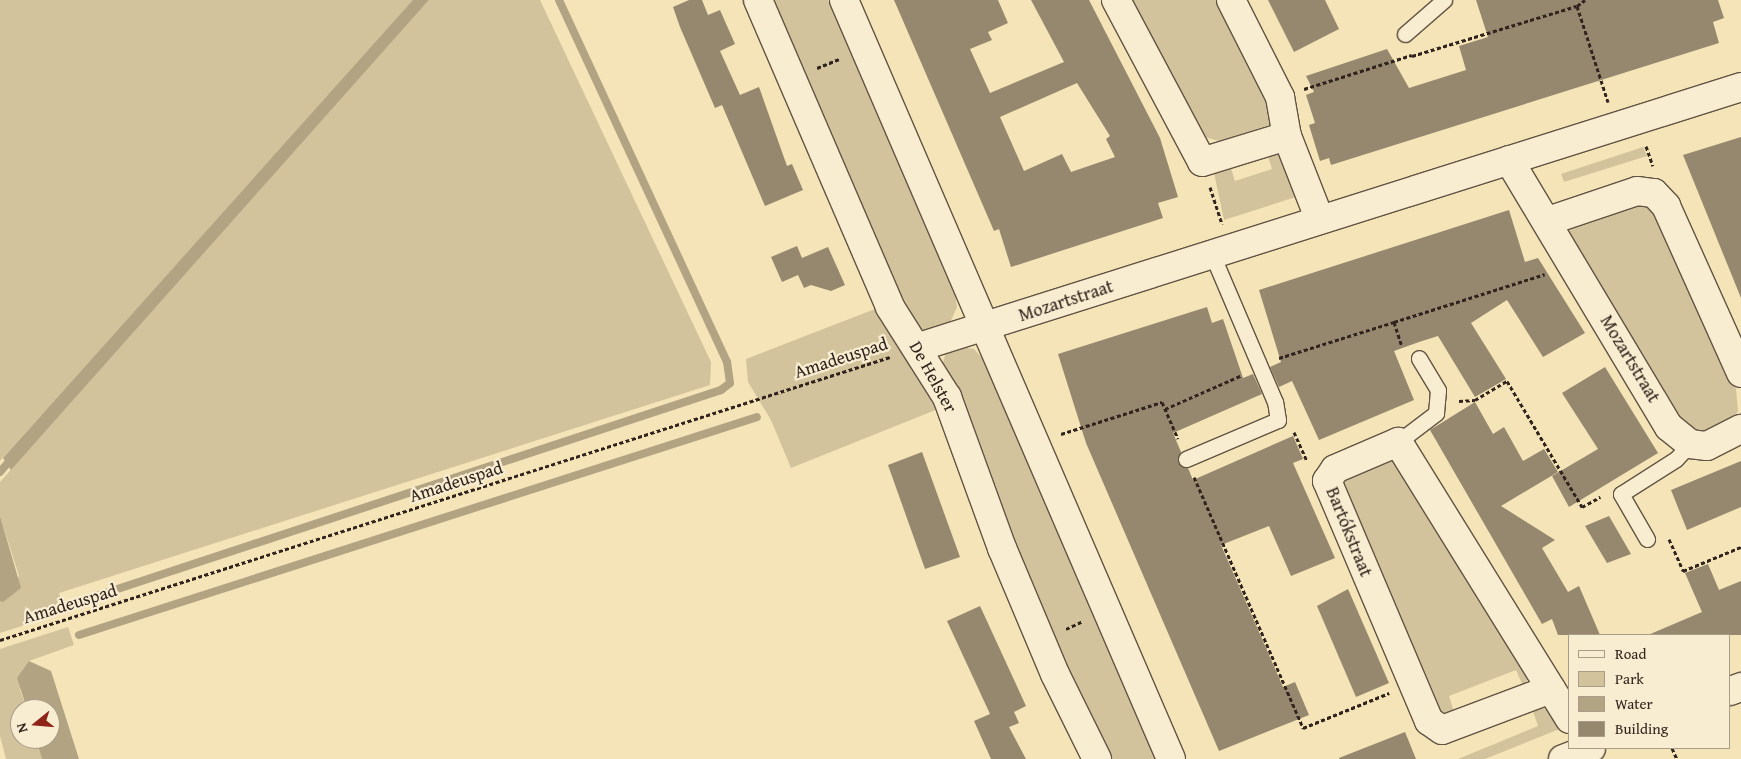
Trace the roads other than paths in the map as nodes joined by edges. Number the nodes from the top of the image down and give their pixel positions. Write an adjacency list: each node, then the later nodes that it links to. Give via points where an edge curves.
1 (758, 0): 14 (street, De Helster, via 890,307)
2 (844, 0): 13 (street)
3 (1116, 0): 8 (street, via 1202,162)
4 (1231, 0): 8 (street, via 1280,97)
5 (1444, 0): 6 (lane)
6 (1405, 34)
7 (1741, 87): 9 (street, Mozartstraat)
8 (1287, 136): 10 (street)
9 (1509, 160): 10 (street, Mozartstraat); 11 (street, Mozartstraat)
10 (1320, 220): 12 (street, Mozartstraat)
11 (1548, 221): 16 (street, via 1637,191 1654,194 1666,206); 19 (street, Mozartstraat, via 1669,426)
12 (1221, 251): 13 (street, Mozartstraat); 20 (lane, via 1278,420)
13 (987, 326): 14 (street, Mozartstraat); 25 (street)
14 (919, 347): 24 (street, De Helster, via 947,396 1041,641)
15 (1419, 358): 18 (lane, via 1438,390 1436,413)
16 (1741, 373)
17 (1741, 429): 19 (street, via 1707,446)
18 (1398, 442): 22 (street); 22 (street, Bartókstraat, via 1335,469 1327,481 1429,721 1442,730)
19 (1690, 444): 21 (lane, via 1676,459 1621,494)
20 (1186, 459)
21 (1647, 539)
22 (1552, 689): 23 (street)
23 (1568, 716)
24 (1097, 759)
25 (1171, 759)

